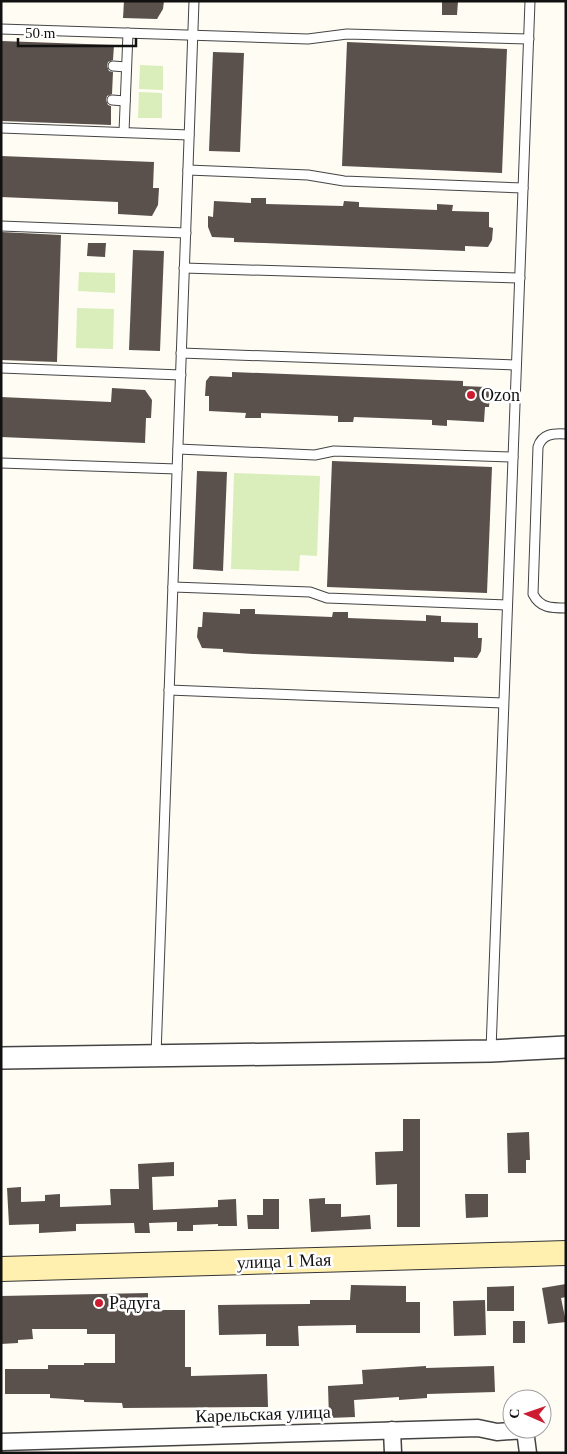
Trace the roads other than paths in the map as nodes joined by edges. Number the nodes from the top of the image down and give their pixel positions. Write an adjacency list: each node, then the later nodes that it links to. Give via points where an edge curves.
1 (194, 1): 5 (lane)
2 (530, 1): 6 (lane)
3 (1, 29): 4 (lane)
4 (128, 33): 5 (lane); 8 (lane)
5 (193, 36): 6 (lane, via 308,39 347,34); 13 (lane)
6 (529, 39): 15 (lane)
7 (113, 66): 8 (lane)
8 (126, 67): 10 (lane)
9 (112, 100): 10 (lane)
10 (125, 101): 12 (lane)
11 (1, 128): 12 (lane)
12 (124, 132): 13 (lane)
13 (189, 135): 14 (lane)
14 (188, 170): 15 (lane, via 308,175 344,181); 17 (lane)
15 (523, 188): 19 (lane)
16 (1, 226): 17 (lane)
17 (186, 233): 18 (lane)
18 (184, 268): 19 (lane); 20 (lane)
19 (520, 278): 21 (lane)
20 (182, 352): 21 (lane); 23 (lane)
21 (516, 365): 26 (lane)
22 (1, 368): 23 (lane)
23 (181, 375): 25 (lane)
24 (566, 434): 31 (lane, via 547,435 540,440 538,447 533,594 543,606)
25 (178, 449): 26 (lane, via 315,455 334,451); 28 (lane)
26 (513, 457): 30 (lane)
27 (1, 463): 28 (lane)
28 (177, 469): 29 (lane)
29 (173, 587): 30 (lane, via 310,592 327,598); 32 (lane)
30 (507, 605): 33 (lane)
31 (566, 608)
32 (169, 690): 33 (lane); 36 (lane)
33 (503, 703): 35 (lane)
34 (566, 1047): 35 (street)
35 (491, 1051): 36 (street)
36 (156, 1056): 37 (street)
37 (1, 1058)
38 (566, 1253): 39 (main road, улица 1 Мая)
39 (1, 1269)
40 (392, 1430): 42 (street, Карельская улица); 43 (street); 44 (street, Карельская улица, via 525,1430)
41 (1, 1442): 42 (street, Карельская улица)
42 (109, 1446)
43 (393, 1453)
44 (528, 1453)

